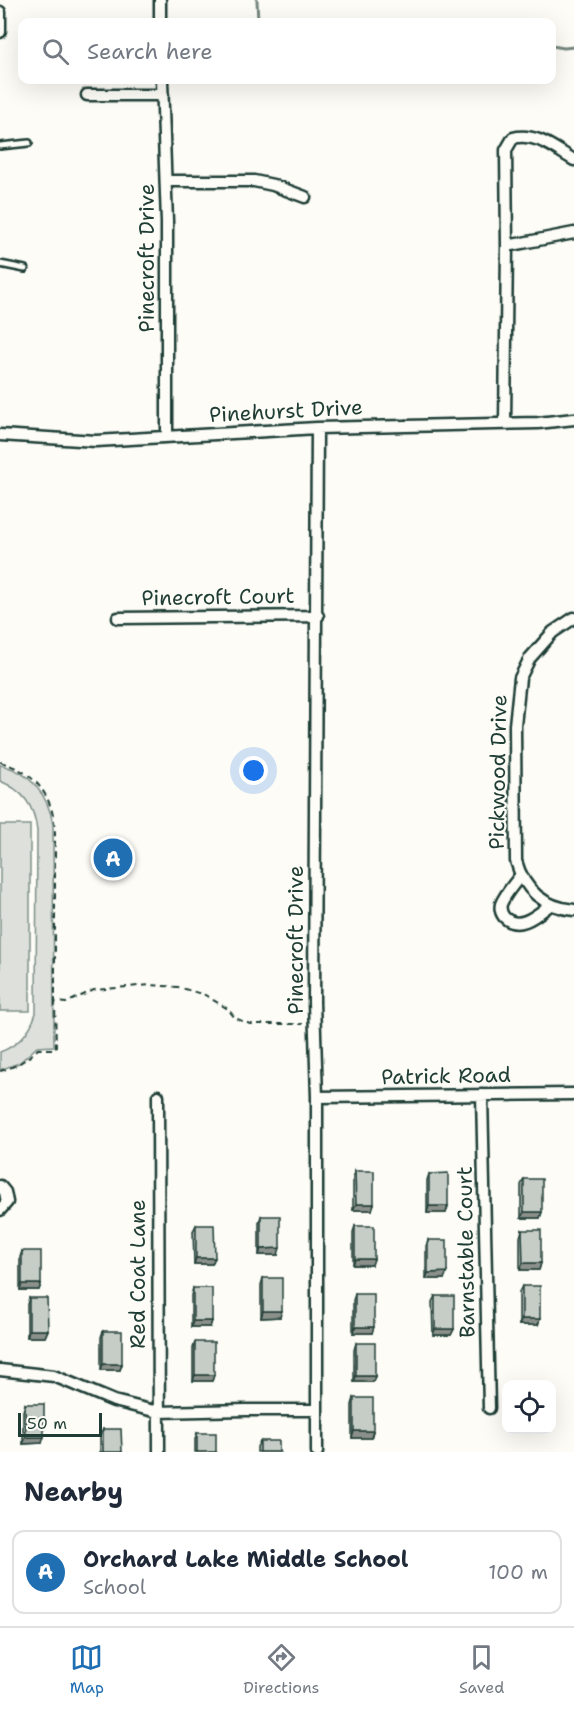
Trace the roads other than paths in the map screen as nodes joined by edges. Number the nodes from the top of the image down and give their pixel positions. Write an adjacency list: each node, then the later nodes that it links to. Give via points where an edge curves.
1 (160, 0): 3 (street)
2 (0, 12): 4 (street)
3 (160, 18)
4 (0, 32)
5 (162, 84): 7 (street, Pinecroft Drive)
6 (87, 95): 7 (street)
7 (163, 95): 11 (street, Pinecroft Drive)
8 (29, 143): 9 (lane)
9 (0, 146)
10 (574, 160): 14 (street, via 535,137 513,138 506,150)
11 (166, 181): 12 (street, via 273,184); 21 (street, Pinecroft Drive)
12 (305, 197)
13 (574, 233): 14 (street)
14 (507, 246): 18 (street)
15 (0, 264): 16 (lane)
16 (25, 269)
17 (574, 419): 18 (street, Pinehurst Drive)
18 (505, 423): 19 (street, Pinehurst Drive)
19 (317, 428): 21 (street, Pinehurst Drive); 22 (street, Pinecroft Drive)
20 (0, 435): 21 (street, Pinehurst Drive, via 96,441)
21 (167, 436)
22 (318, 616): 23 (street, Pinecroft Court); 31 (street, Pinecroft Drive)
23 (118, 618)
24 (574, 618): 25 (street, Pickwood Drive, via 553,632 530,658 520,678 515,725 516,861)
25 (520, 876): 26 (street, Pickwood Drive); 26 (street, Pickwood Drive, via 501,904 505,918 513,922 528,920)
26 (550, 904): 27 (street, Pickwood Drive)
27 (574, 910)
28 (574, 1094): 29 (street, Patrick Road)
29 (482, 1095): 31 (street, Patrick Road); 35 (street, Barnstable Court)
30 (158, 1096): 37 (street, Red Coat Lane)
31 (318, 1097): 36 (street, Pinecroft Drive)
32 (0, 1186): 33 (street, via 7,1202)
33 (0, 1210)
34 (0, 1370): 37 (street, via 54,1376 114,1401)
35 (489, 1408)
36 (317, 1410): 37 (street); 39 (street, Pinecroft Drive)
37 (158, 1412): 38 (street, Red Coat Lane)
38 (159, 1452)
39 (317, 1452)

